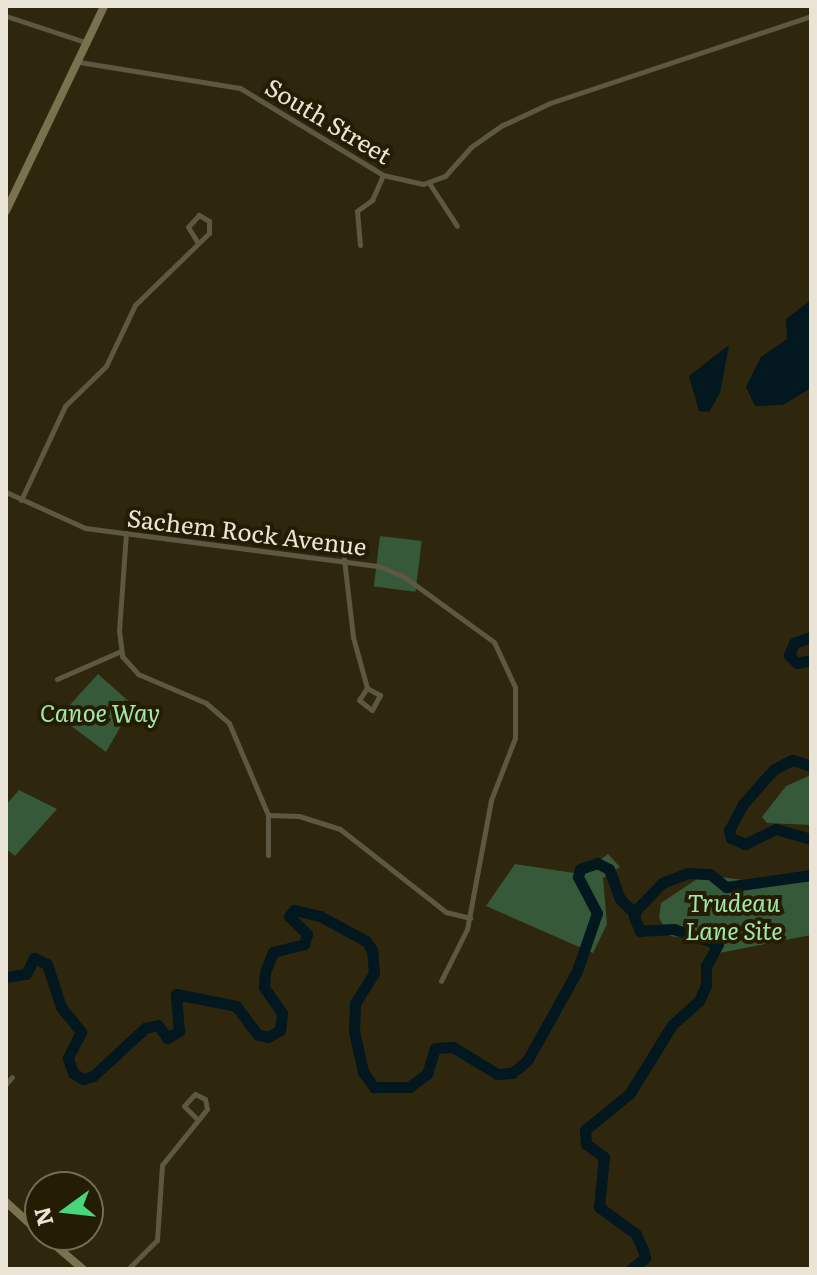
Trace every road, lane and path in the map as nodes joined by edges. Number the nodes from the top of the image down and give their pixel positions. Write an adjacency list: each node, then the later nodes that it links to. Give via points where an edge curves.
1 (104, 6): 4 (main road)
2 (6, 16): 4 (street)
3 (811, 16): 7 (street, via 550,103 492,132 450,172)
4 (88, 43): 5 (main road)
5 (79, 62): 6 (street, South Street, via 240,88); 8 (main road)
6 (383, 175): 7 (street, South Street); 11 (street, via 372,200 357,211)
7 (429, 183): 9 (street)
8 (6, 211)
9 (457, 226)
10 (198, 243): 10 (street, via 188,225 202,216 211,227); 13 (street, via 135,305 106,366 65,406)
11 (360, 245)
12 (6, 492): 13 (street, Sachem Rock Avenue)
13 (21, 500): 14 (street, Sachem Rock Avenue, via 76,526)
14 (126, 533): 15 (street, Sachem Rock Avenue); 16 (street)
15 (344, 559): 18 (street, via 353,637); 21 (street, Sachem Rock Avenue, via 395,572 472,623 500,650 512,677 515,738 491,800)
16 (121, 651): 17 (street); 19 (street, via 144,678 198,699 224,716)
17 (57, 679)
18 (367, 688): 18 (street, via 381,698 372,710 359,702)
19 (268, 815): 20 (street); 21 (street, via 299,816 340,829 446,912)
20 (268, 855)
21 (470, 918): 22 (street, Sachem Rock Avenue)
22 (441, 981)
23 (811, 983): 24 (street)
24 (811, 999)
25 (12, 1077): 26 (street)
26 (6, 1084)
27 (196, 1118): 27 (street, via 184,1106 195,1094 207,1106); 32 (street, via 162,1165 155,1244)
28 (6, 1202): 29 (main road)
29 (24, 1218)
30 (61, 1251): 31 (main road)
31 (83, 1269)
32 (128, 1269)

